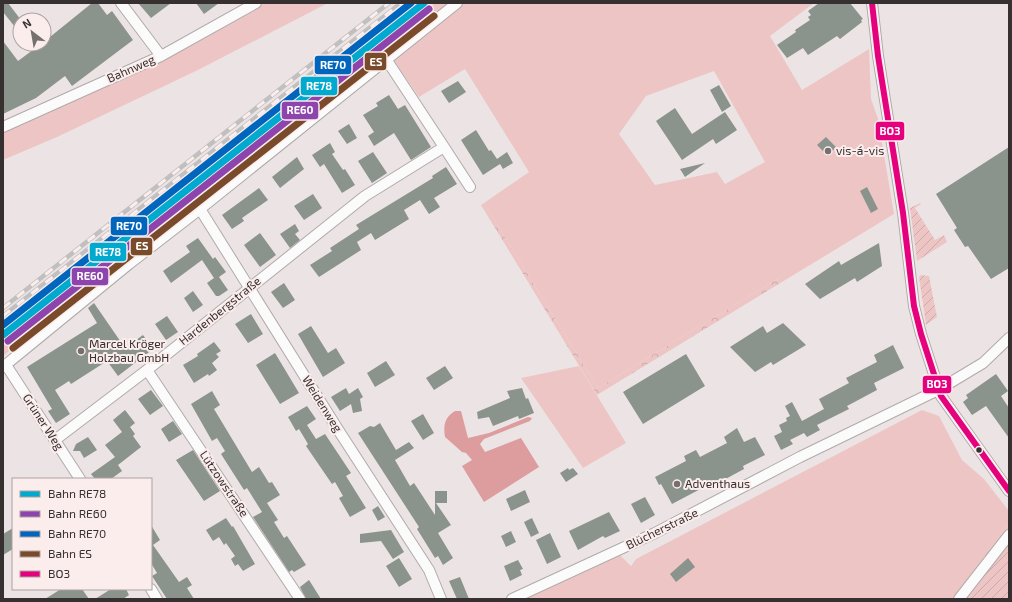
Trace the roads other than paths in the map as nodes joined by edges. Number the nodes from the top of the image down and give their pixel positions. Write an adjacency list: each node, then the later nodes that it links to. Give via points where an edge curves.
1 (121, 3): 5 (street)
2 (256, 3): 5 (street, Bahnweg)
3 (457, 3): 6 (street)
4 (872, 3): 15 (street, via 903,209 914,306)
5 (160, 56): 7 (street, Bahnweg)
6 (386, 60): 8 (street); 10 (street)
7 (3, 127)
8 (444, 147): 9 (street); 11 (street, Hardenbergstraße, via 365,196)
9 (470, 187)
10 (200, 209): 11 (street, Weidenweg); 13 (street)
11 (250, 287): 14 (street, Hardenbergstraße); 23 (street, Weidenweg, via 429,570)
12 (1009, 338): 15 (street, Blücherstraße, via 983,362)
13 (5, 366): 16 (street, Grüner Weg)
14 (147, 370): 16 (street, Hardenbergstraße); 22 (street, Lützowstraße)
15 (938, 390): 18 (street); 24 (street, Blücherstraße, via 655,533)
16 (55, 440): 17 (street, Grüner Weg)
17 (79, 478)
18 (1009, 491)
19 (1009, 536): 25 (street)
20 (152, 590): 21 (street)
21 (157, 599)
22 (300, 599)
23 (441, 599)
24 (512, 599)
25 (959, 599)

